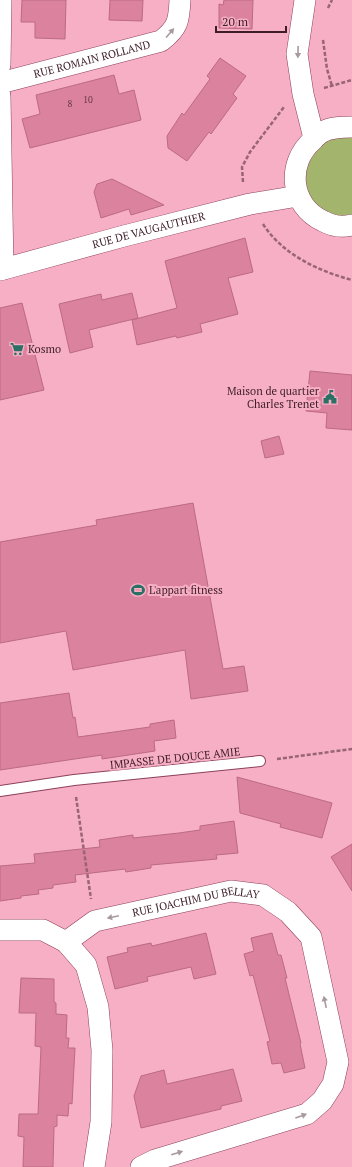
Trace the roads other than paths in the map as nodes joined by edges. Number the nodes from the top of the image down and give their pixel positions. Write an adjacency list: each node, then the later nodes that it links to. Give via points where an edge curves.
1 (1, 0): 4 (street)
2 (180, 0): 5 (street, RUE ROMAIN ROLLAND, one-way to 2, via 161,41 172,33 179,19)
3 (305, 0): 8 (street, one-way to 8, via 297,54 303,94)
4 (0, 64)
5 (0, 83)
6 (0, 96): 11 (street)
7 (352, 127): 8 (street, via 337,127)
8 (314, 138): 9 (street, via 304,147 297,162 294,173)
9 (298, 196): 10 (street, via 316,218 331,225); 11 (street, RUE DE VAUGAUTHIER, via 250,204)
10 (352, 225)
11 (2, 269)
12 (260, 761): 13 (lane, IMPASSE DE DOUCE AMIE, via 74,780)
13 (0, 791)
14 (0, 930): 15 (street, via 43,930)
15 (66, 942): 16 (street, via 86,965 98,1007 102,1050 101,1114); 17 (street, RUE JOACHIM DU BELLAY, one-way to 15, via 155,1160 307,1114 322,1101 333,1084 338,1062 311,937 288,912 263,895 231,891 95,921)
16 (94, 1167)
17 (141, 1167)

